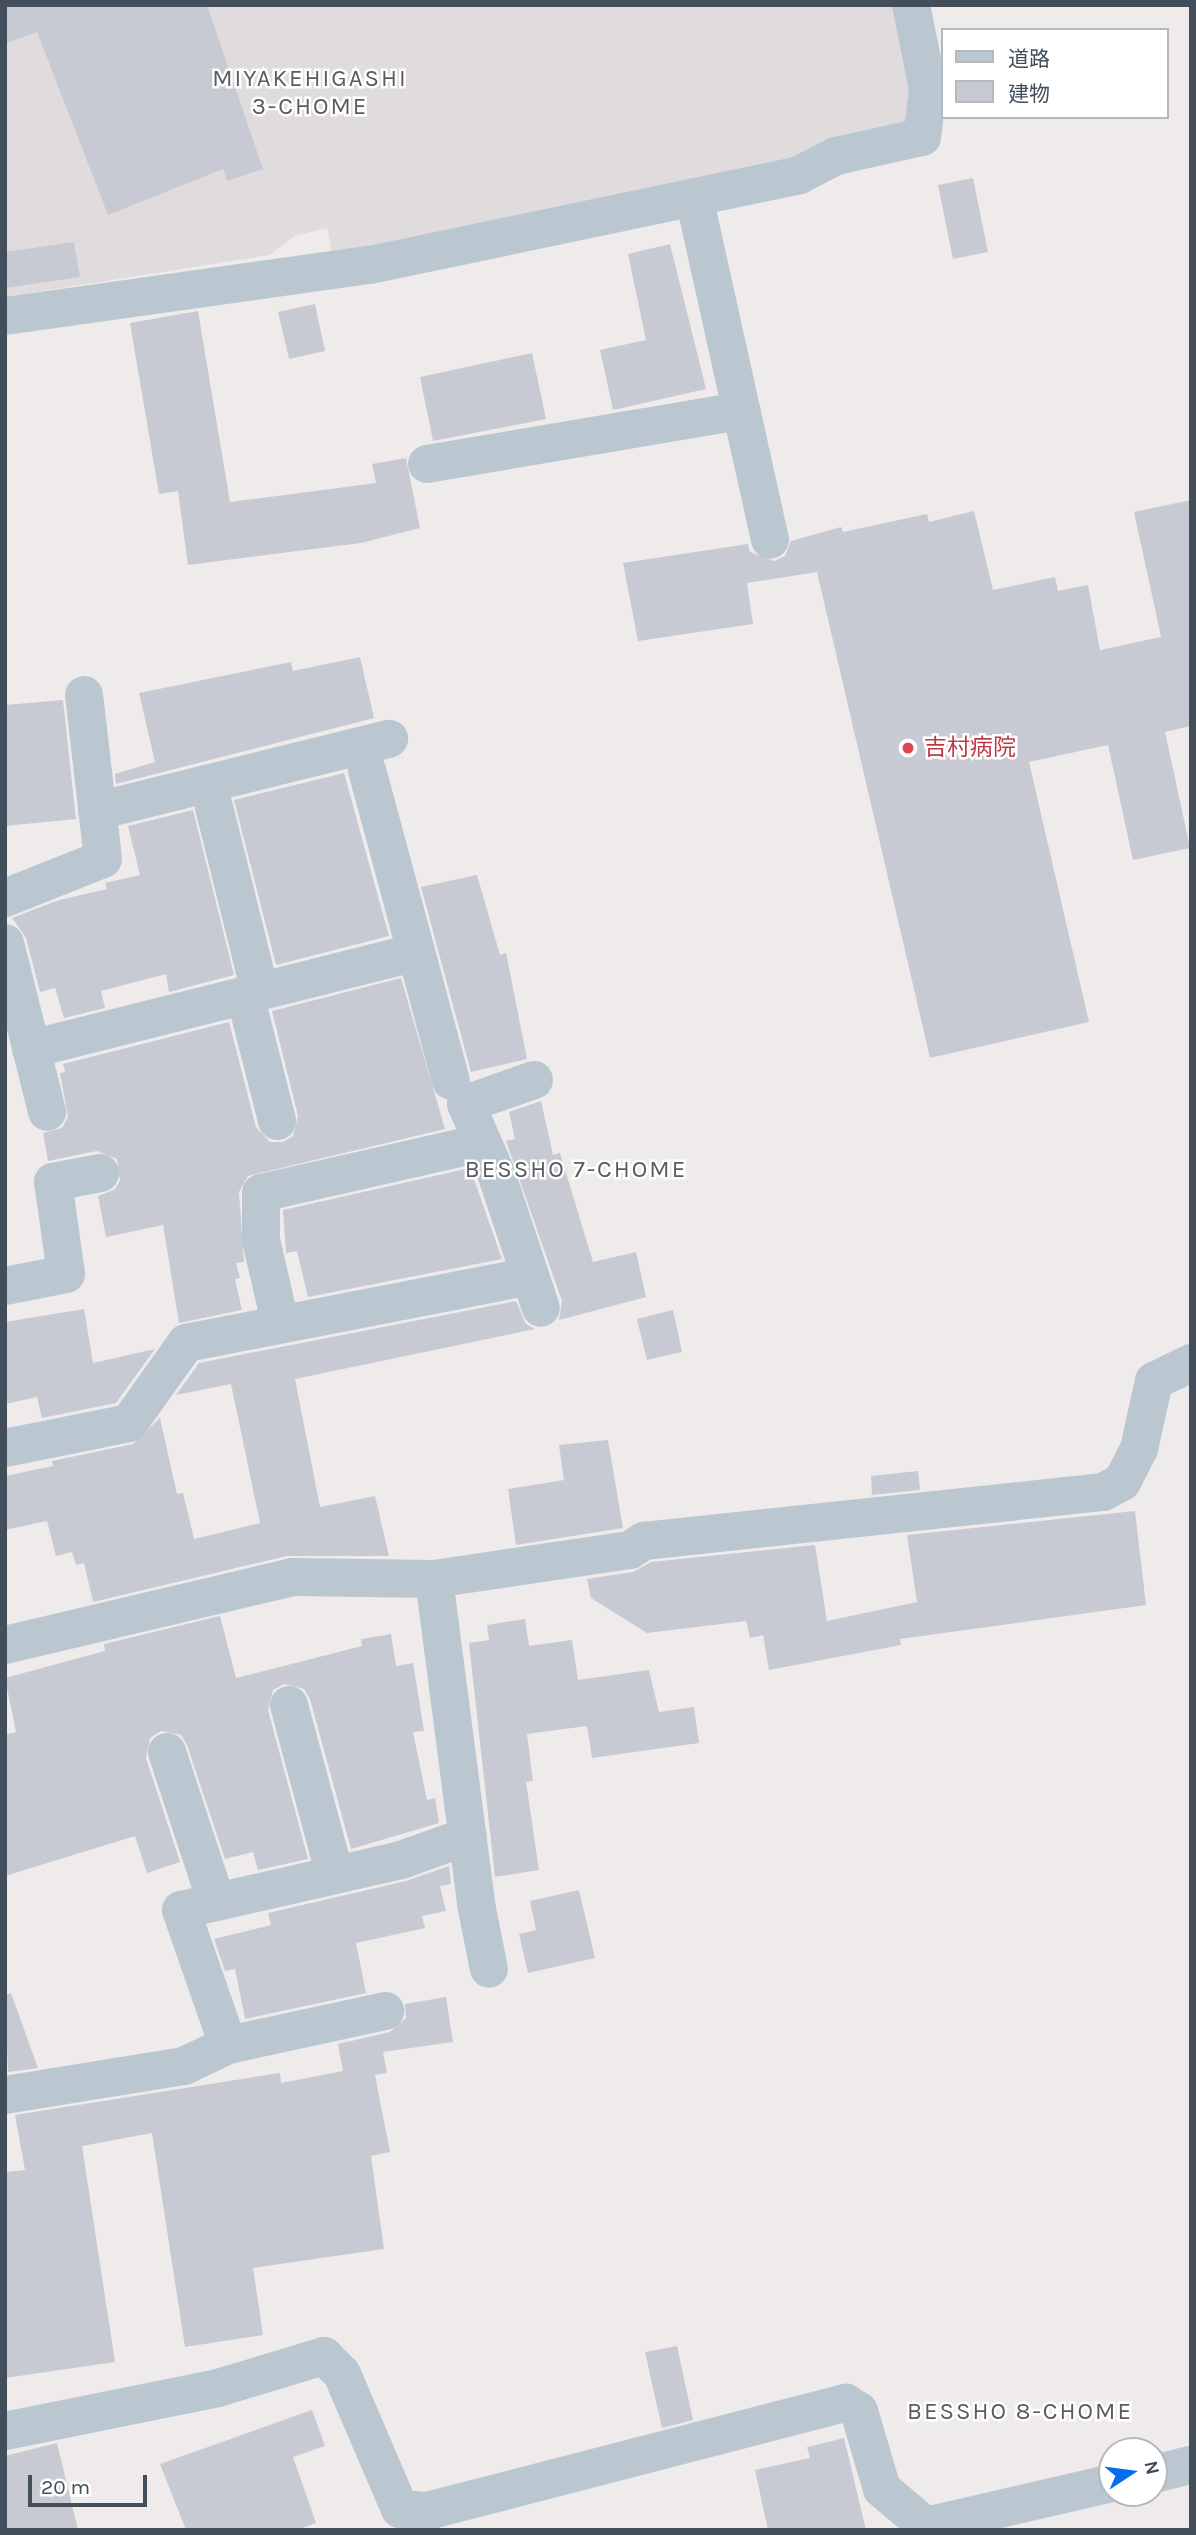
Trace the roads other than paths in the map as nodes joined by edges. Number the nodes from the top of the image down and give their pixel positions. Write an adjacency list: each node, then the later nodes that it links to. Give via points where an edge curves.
1 (911, 5): 2 (street, via 928,89 922,137 836,156 799,175)
2 (694, 197): 3 (street, via 370,265); 4 (street)
3 (5, 316)
4 (742, 411): 5 (street); 6 (street)
5 (427, 464)
6 (770, 540)
7 (85, 695): 11 (street)
8 (389, 739): 11 (street)
9 (368, 770): 14 (street)
10 (214, 807): 15 (street)
11 (97, 811): 12 (street, via 103,859)
12 (5, 898)
13 (5, 943): 16 (street)
14 (416, 953): 15 (street); 18 (street)
15 (253, 993): 16 (street); 20 (street)
16 (21, 1042): 19 (street)
17 (534, 1080): 21 (street, via 466,1104)
18 (451, 1081)
19 (47, 1112)
20 (276, 1121)
21 (481, 1143): 24 (street, via 261,1193 261,1240); 24 (street, via 496,1173 535,1292)
22 (100, 1173): 23 (street, via 53,1182 66,1274)
23 (5, 1286)
24 (280, 1322): 26 (street, via 187,1343 129,1423)
25 (1191, 1363): 27 (street, via 1154,1381 1139,1449 1122,1482 1104,1492 644,1541 630,1550)
26 (5, 1448)
27 (434, 1579): 28 (street, via 292,1577); 31 (street)
28 (5, 1645)
29 (289, 1705): 32 (street)
30 (167, 1752): 33 (street)
31 (468, 1836): 32 (street, via 401,1860); 34 (street)
32 (335, 1875): 33 (street)
33 (216, 1902): 36 (street, via 181,1910)
34 (489, 1969)
35 (385, 2011): 36 (street)
36 (228, 2045): 37 (street, via 184,2066)
37 (5, 2095)
38 (5, 2431): 42 (street, via 218,2388 324,2356 342,2374 400,2509 427,2511 846,2403 859,2411 883,2489)
39 (1191, 2465): 40 (street)
40 (1168, 2471)
41 (1098, 2486): 42 (street)
42 (934, 2527)

